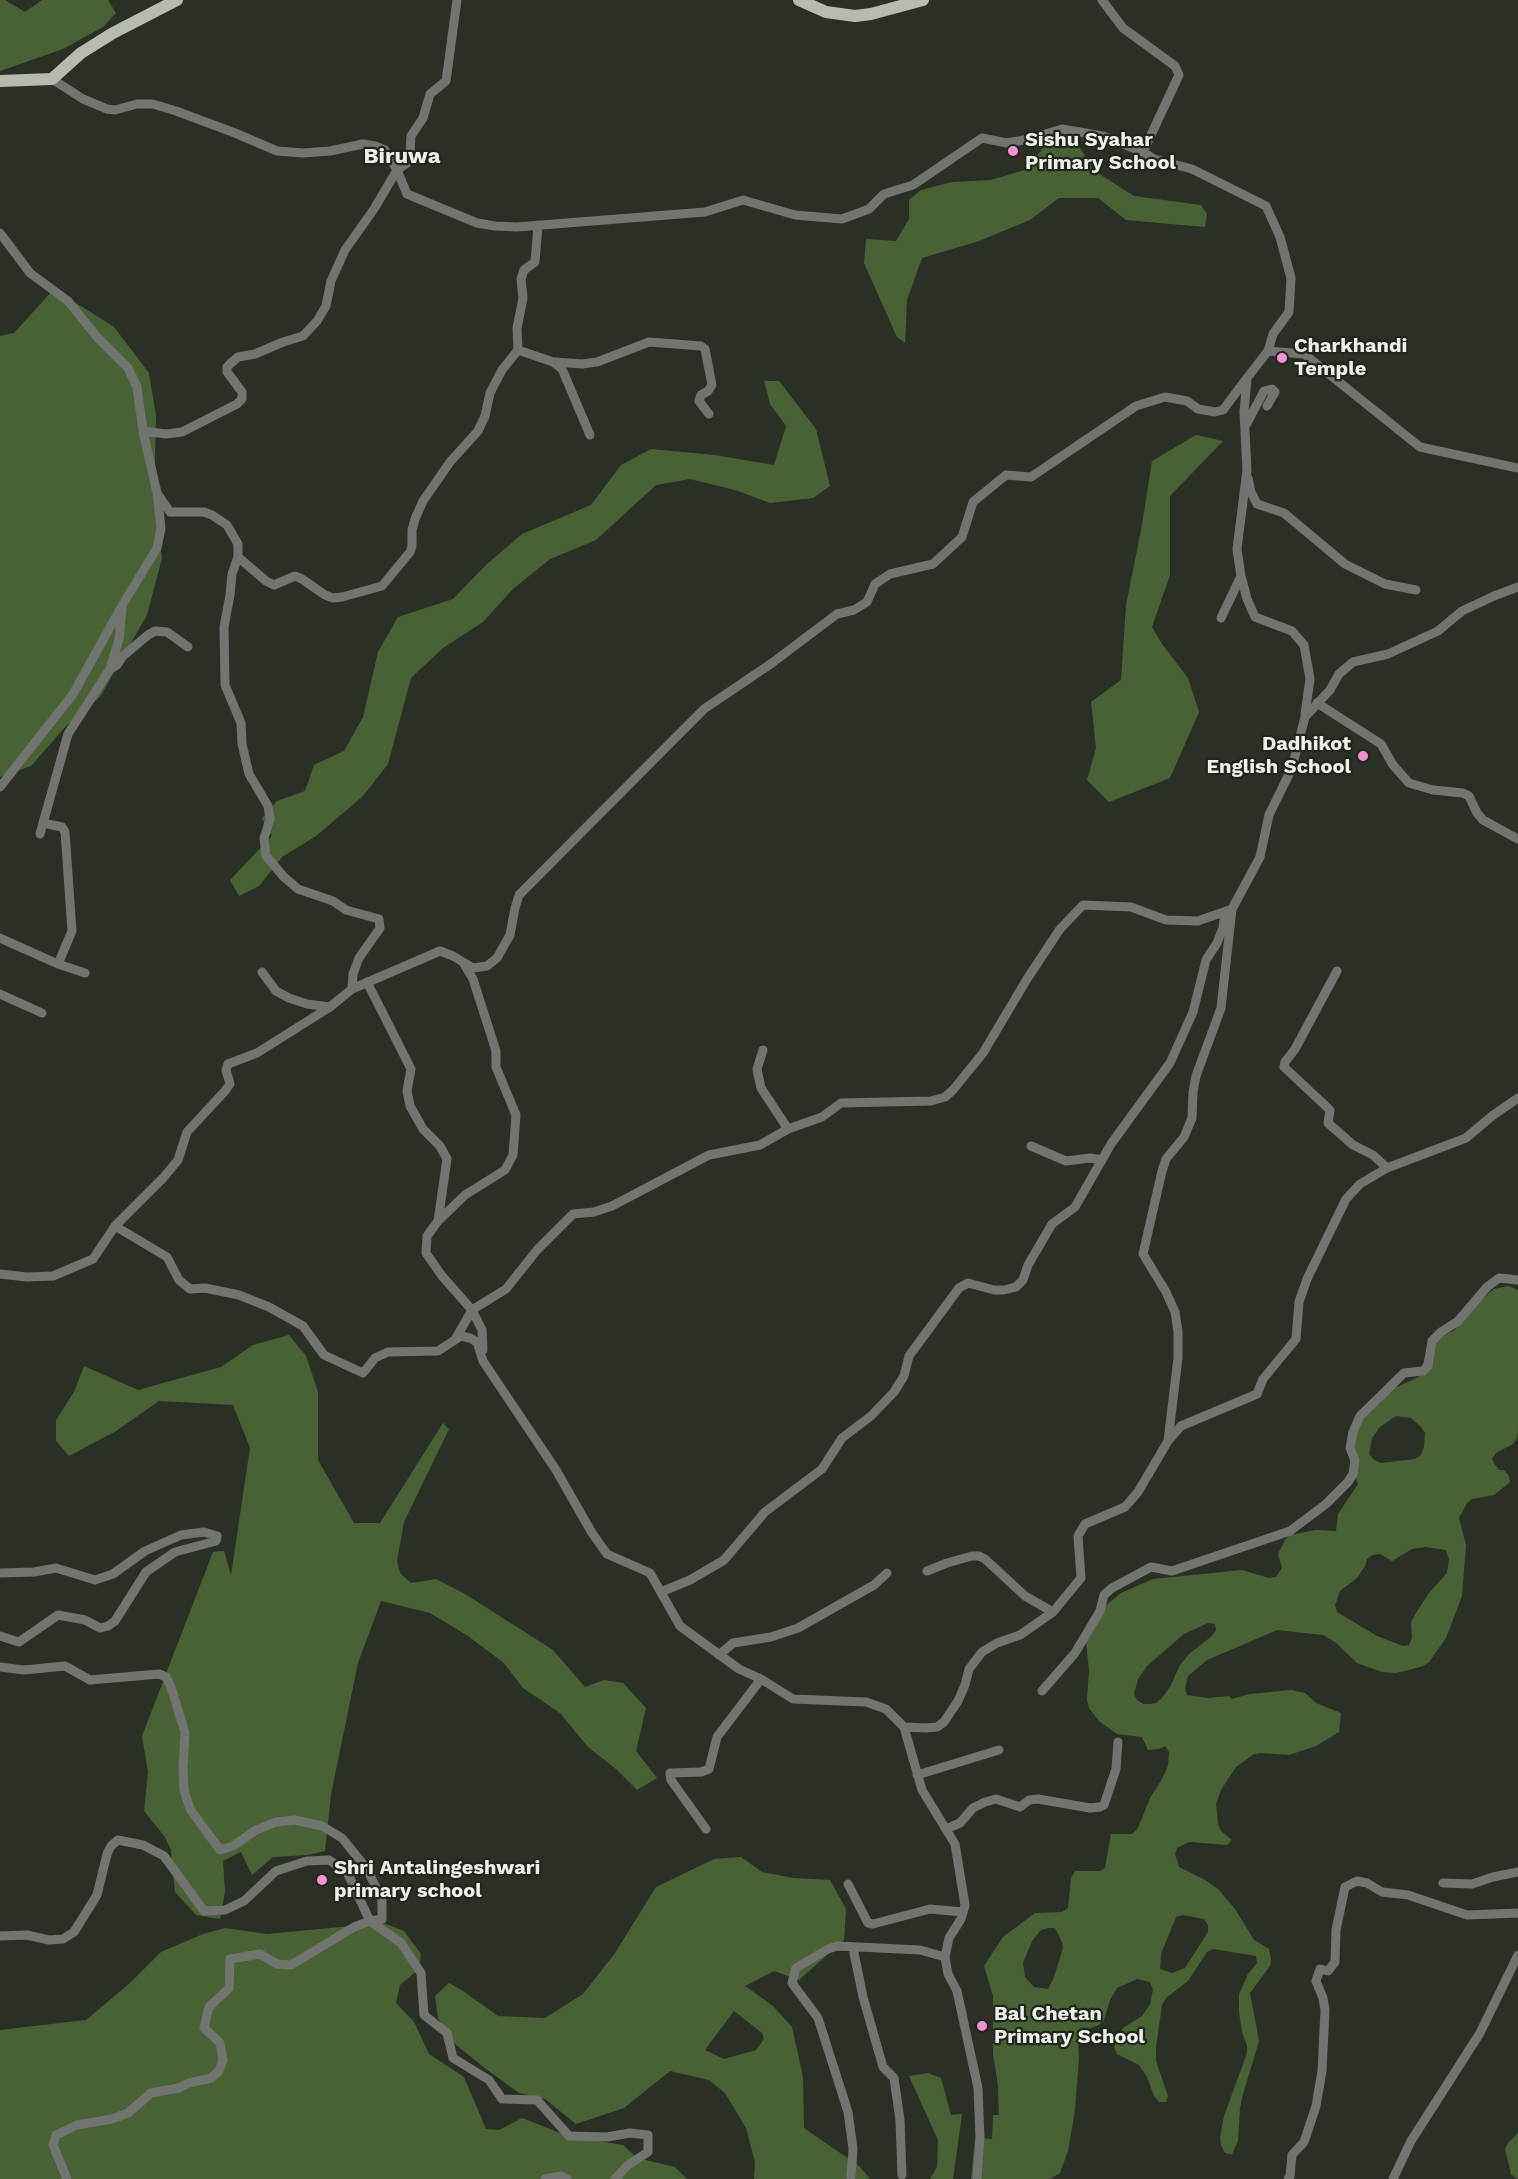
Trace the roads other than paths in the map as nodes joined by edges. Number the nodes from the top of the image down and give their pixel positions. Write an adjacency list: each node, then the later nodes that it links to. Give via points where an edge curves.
1 (177, 0): 6 (main road, via 81,53)
2 (457, 0): 9 (street, via 446,81 430,94 423,118 411,136 407,163)
3 (799, 0): 4 (main road, via 826,12 855,16)
4 (923, 0)
5 (1102, 0): 8 (street, via 1123,28 1174,66 1179,75)
6 (52, 79): 7 (main road); 9 (street, via 82,99 107,109 153,104 277,151 303,153 363,144 375,146 385,150)
7 (0, 81)
8 (1143, 152): 10 (street, via 1103,136 1062,129 1007,142 982,138 913,184 884,194 870,209 842,219 795,215 743,200 705,212); 13 (street, via 1154,159 1192,169 1266,206 1280,237 1291,278 1289,312 1273,334)
9 (397, 170): 10 (street, via 407,194 477,223); 19 (street, via 345,250 317,321 303,336 238,357 227,367 242,399 182,432)
10 (538, 225): 12 (street, via 535,262 524,270 521,279)
11 (0, 233): 19 (street, via 30,273 68,302 128,368 137,387)
12 (518, 350): 14 (street); 24 (street, via 490,393 478,431 423,501 412,530 410,552 382,586 333,598 295,576 274,585)
13 (1268, 351): 15 (street); 21 (street, via 1304,354 1420,447)
14 (553, 362): 17 (street, via 597,362 649,342 701,346 705,349 712,386 701,394 699,401); 20 (street, via 562,369)
15 (1247, 378): 18 (street); 40 (street, via 1223,411 1198,409 1187,400 1165,396 1136,406 1031,477 1006,475 973,502 962,537 933,564 890,574 875,584 867,602 837,614 704,709 519,895 510,935 497,958 478,968)
16 (1267, 406): 18 (street, via 1275,392 1272,389 1264,391)
17 (709, 414)
18 (1245, 427): 22 (street)
19 (143, 431): 23 (street)
20 (590, 435)
21 (1518, 468)
22 (1246, 470): 25 (street, via 1237,549); 27 (street, via 1257,504 1284,513 1345,564 1385,584)
23 (157, 493): 24 (street, via 170,512 204,512 227,525 238,544); 28 (street, via 161,528 157,548)
24 (238, 557): 46 (street, via 224,627 225,685 242,723 249,774 268,806 266,856 298,889 333,901 346,910 379,919 380,928 359,958)
25 (1241, 576): 29 (street); 33 (street, via 1255,617 1292,631 1304,645 1310,679)
26 (1518, 587): 32 (street, via 1462,611 1438,631 1388,654 1353,662)
27 (1416, 590)
28 (123, 604): 31 (street); 34 (street, via 73,694)
29 (1221, 618)
30 (188, 648): 31 (street, via 167,632 155,631)
31 (110, 669): 35 (street, via 68,734)
32 (1317, 703): 33 (street); 37 (street, via 1381,744 1409,783 1469,796 1483,820)
33 (1305, 717): 38 (street, via 1292,768 1269,815 1260,857)
34 (0, 787)
35 (43, 823): 36 (street); 41 (street, via 62,827 65,832 72,931)
36 (40, 834)
37 (1518, 839)
38 (1228, 911): 52 (street, via 1198,921 1166,920 1131,907 1083,905 1060,929 983,1053 945,1097 931,1101 841,1102 822,1117); 54 (street, via 1206,960 1193,1012 1170,1063); 63 (street, via 1221,1008 1196,1076 1192,1118 1162,1171 1143,1254 1175,1312 1178,1332)
39 (0, 938): 41 (street)
40 (463, 963): 45 (street, via 440,951); 56 (street, via 473,979 496,1051 496,1067 516,1115 513,1155 505,1170 465,1195)
41 (58, 964): 44 (street)
42 (1337, 971): 55 (street, via 1284,1067 1330,1110 1328,1123)
43 (262, 972): 48 (street, via 276,991 289,998)
44 (85, 973)
45 (367, 982): 46 (street); 56 (street, via 411,1069 407,1091 410,1107 447,1159)
46 (352, 989): 48 (street)
47 (0, 994): 49 (street)
48 (330, 1007): 57 (street, via 257,1053 228,1064 230,1084 187,1132 178,1160)
49 (42, 1013)
50 (763, 1050): 52 (street, via 758,1069 761,1088)
51 (1518, 1098): 55 (street, via 1466,1138)
52 (788, 1129): 60 (street, via 760,1145 709,1155 612,1206 573,1214 506,1289)
53 (1031, 1146): 54 (street, via 1066,1161)
54 (1102, 1160): 67 (street, via 1075,1207 1052,1224 1016,1287 994,1290 968,1283 959,1288 909,1356 904,1376 885,1404 842,1438 822,1469 765,1512 724,1560)
55 (1387, 1168): 63 (street, via 1360,1184 1346,1199 1307,1279 1299,1302 1296,1339 1263,1379 1257,1394 1181,1426)
56 (438, 1221): 60 (street, via 427,1236 426,1253)
57 (115, 1227): 58 (street, via 93,1259 53,1276); 61 (street, via 167,1257 179,1280 190,1289 239,1295 269,1307 303,1326 324,1354 363,1373 375,1358 388,1352 438,1351)
58 (0, 1274)
59 (1518, 1280): 73 (street, via 1499,1278 1487,1287 1458,1321 1432,1341 1428,1366 1423,1371 1404,1374 1360,1416 1350,1448 1355,1460 1353,1474 1326,1504 1290,1531 1172,1571 1151,1567 1112,1588 1104,1595 1100,1611 1075,1653)
60 (472, 1310): 61 (street); 62 (street, via 482,1330)
61 (456, 1338): 62 (street, via 477,1342)
62 (483, 1361): 67 (street, via 607,1554 650,1573)
63 (1168, 1441): 68 (street, via 1125,1508 1085,1524 1078,1536 1081,1578)
64 (927, 1571): 68 (street, via 979,1556 1025,1596)
65 (0, 1573): 69 (street, via 56,1568 95,1580 113,1574 145,1551 181,1535 204,1532 217,1536 216,1541 175,1552 146,1572 115,1622 108,1626 100,1628 85,1620 58,1615 19,1642)
66 (887, 1573): 70 (street, via 874,1585 798,1628 733,1643)
67 (661, 1592): 70 (street, via 680,1626)
68 (1053, 1612): 74 (street, via 1020,1635 982,1652 969,1669 958,1701 944,1722 937,1727)
69 (0, 1636)
70 (719, 1655): 72 (street)
71 (0, 1667): 85 (street, via 24,1670 65,1666 90,1680 159,1674 166,1677 185,1733 184,1790 190,1809 220,1850 276,1822 295,1820 322,1826 342,1838 367,1869 382,1900 382,1919)
72 (761, 1679): 74 (street, via 793,1699 866,1702 886,1709); 78 (street, via 717,1737 709,1769 670,1773)
73 (1042, 1691)
74 (903, 1727): 77 (street)
75 (1118, 1742): 79 (street, via 1116,1769 1104,1805 1090,1808 1038,1799 1020,1807 996,1799 973,1808 960,1823)
76 (999, 1750): 77 (street)
77 (917, 1774): 79 (street, via 922,1790)
78 (706, 1829)
79 (946, 1829): 83 (street, via 955,1844)
80 (1518, 1872): 81 (street, via 1472,1884)
81 (1443, 1883)
82 (848, 1884): 83 (street, via 868,1923 930,1909)
83 (963, 1912): 89 (street, via 949,1938)
84 (1518, 1913): 97 (street, via 1467,1915 1408,1895 1382,1892 1367,1883 1357,1881 1345,1887 1336,1930 1335,1962 1328,1971 1320,1969 1316,1981 1325,2010 1316,2106 1304,2142 1292,2155)
85 (370, 1921): 86 (street, via 347,1872 329,1860 307,1861 276,1871 244,1900 225,1910 204,1911 164,1856 143,1845 118,1840 107,1854 97,1895 74,1932 63,1939 49,1940 27,1935); 92 (street, via 291,1965 277,1964 260,1954 230,1959 229,1988 209,2007 204,2028 220,2043 223,2060 219,2071 211,2078 152,2093 128,2113 77,2125 56,2136 53,2145); 95 (street, via 402,1942 421,1974 424,2014 447,2033 453,2058 489,2080 502,2099 537,2100 569,2136 648,2135 648,2152)
86 (0, 1936)
87 (853, 1948): 89 (street, via 912,1949); 90 (street, via 883,2067 894,2078); 91 (street, via 838,1946 812,1958 796,1968 792,1983 818,2018 848,2112)
88 (1518, 1955): 98 (street, via 1480,2033 1411,2141)
89 (945, 1958): 96 (street, via 957,1991 978,2088)
90 (902, 2175)
91 (851, 2177)
92 (67, 2179)
93 (545, 2179): 94 (street)
94 (567, 2179)
95 (615, 2179)
96 (977, 2179)
97 (1288, 2179)
98 (1392, 2179)

